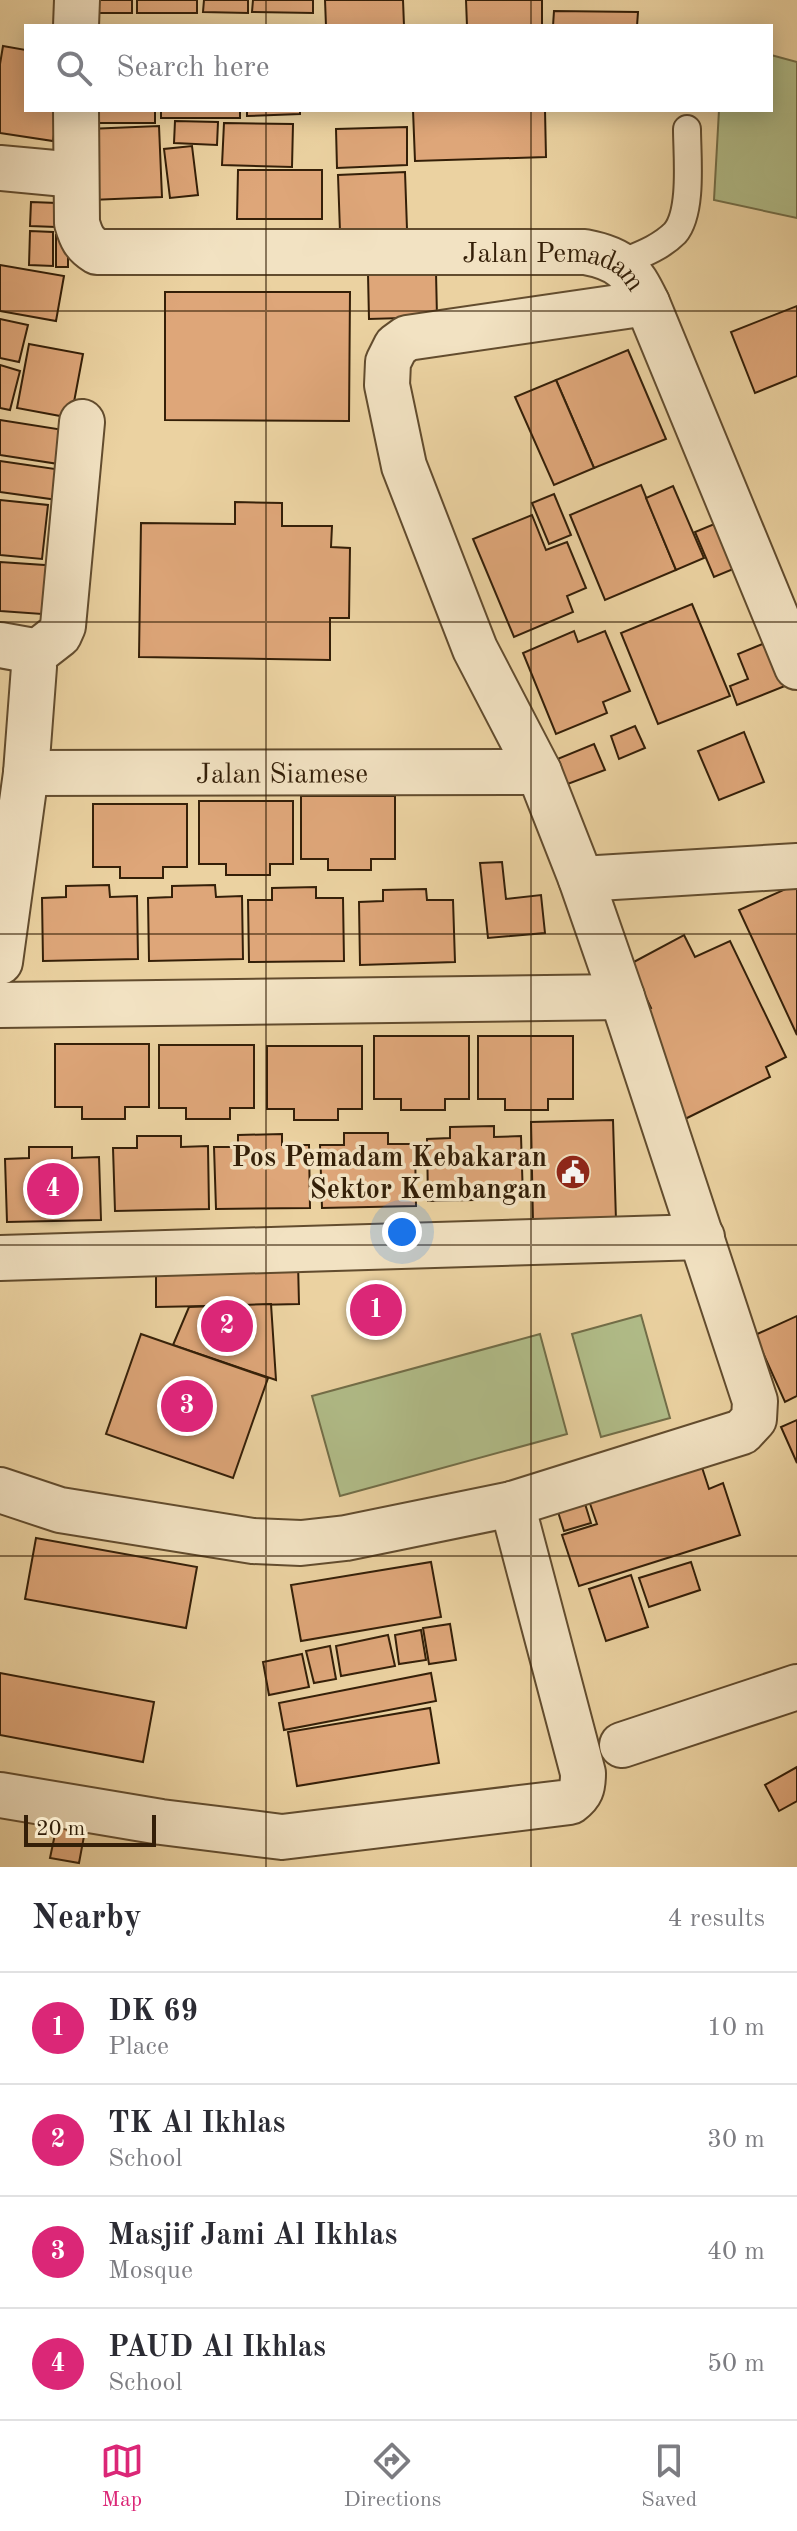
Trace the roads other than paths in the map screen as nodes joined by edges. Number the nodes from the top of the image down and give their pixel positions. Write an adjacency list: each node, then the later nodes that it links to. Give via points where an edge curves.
1 (77, 0): 2 (street)
2 (76, 24)
3 (76, 112): 6 (street)
4 (687, 129): 7 (lane, via 687,197 676,231 651,251)
5 (0, 168): 6 (street)
6 (76, 175): 7 (street, Jalan Pemadam, via 80,237 97,252 585,252)
7 (621, 263): 8 (street, Jalan Pemadam)
8 (647, 303): 11 (street, Jalan Pemadam); 12 (street, via 407,338 388,362 387,385 404,466 475,649)
9 (82, 422): 10 (street, via 63,626 59,635)
10 (16, 651): 13 (street, via 33,680)
11 (797, 667)
12 (539, 772): 13 (street, Jalan Siamese); 15 (street)
13 (26, 773): 16 (street)
14 (797, 866): 15 (street)
15 (581, 879): 17 (street)
16 (0, 962)
17 (622, 997): 18 (street); 19 (street)
18 (0, 1005)
19 (702, 1237): 20 (street); 22 (street, via 755,1401 754,1419 742,1432)
20 (0, 1258)
21 (0, 1490): 22 (street, via 60,1510 253,1541 301,1543)
22 (512, 1504): 25 (street, via 583,1773 583,1787 570,1802 282,1837)
23 (797, 1687): 24 (street)
24 (622, 1745)
25 (0, 1795)

